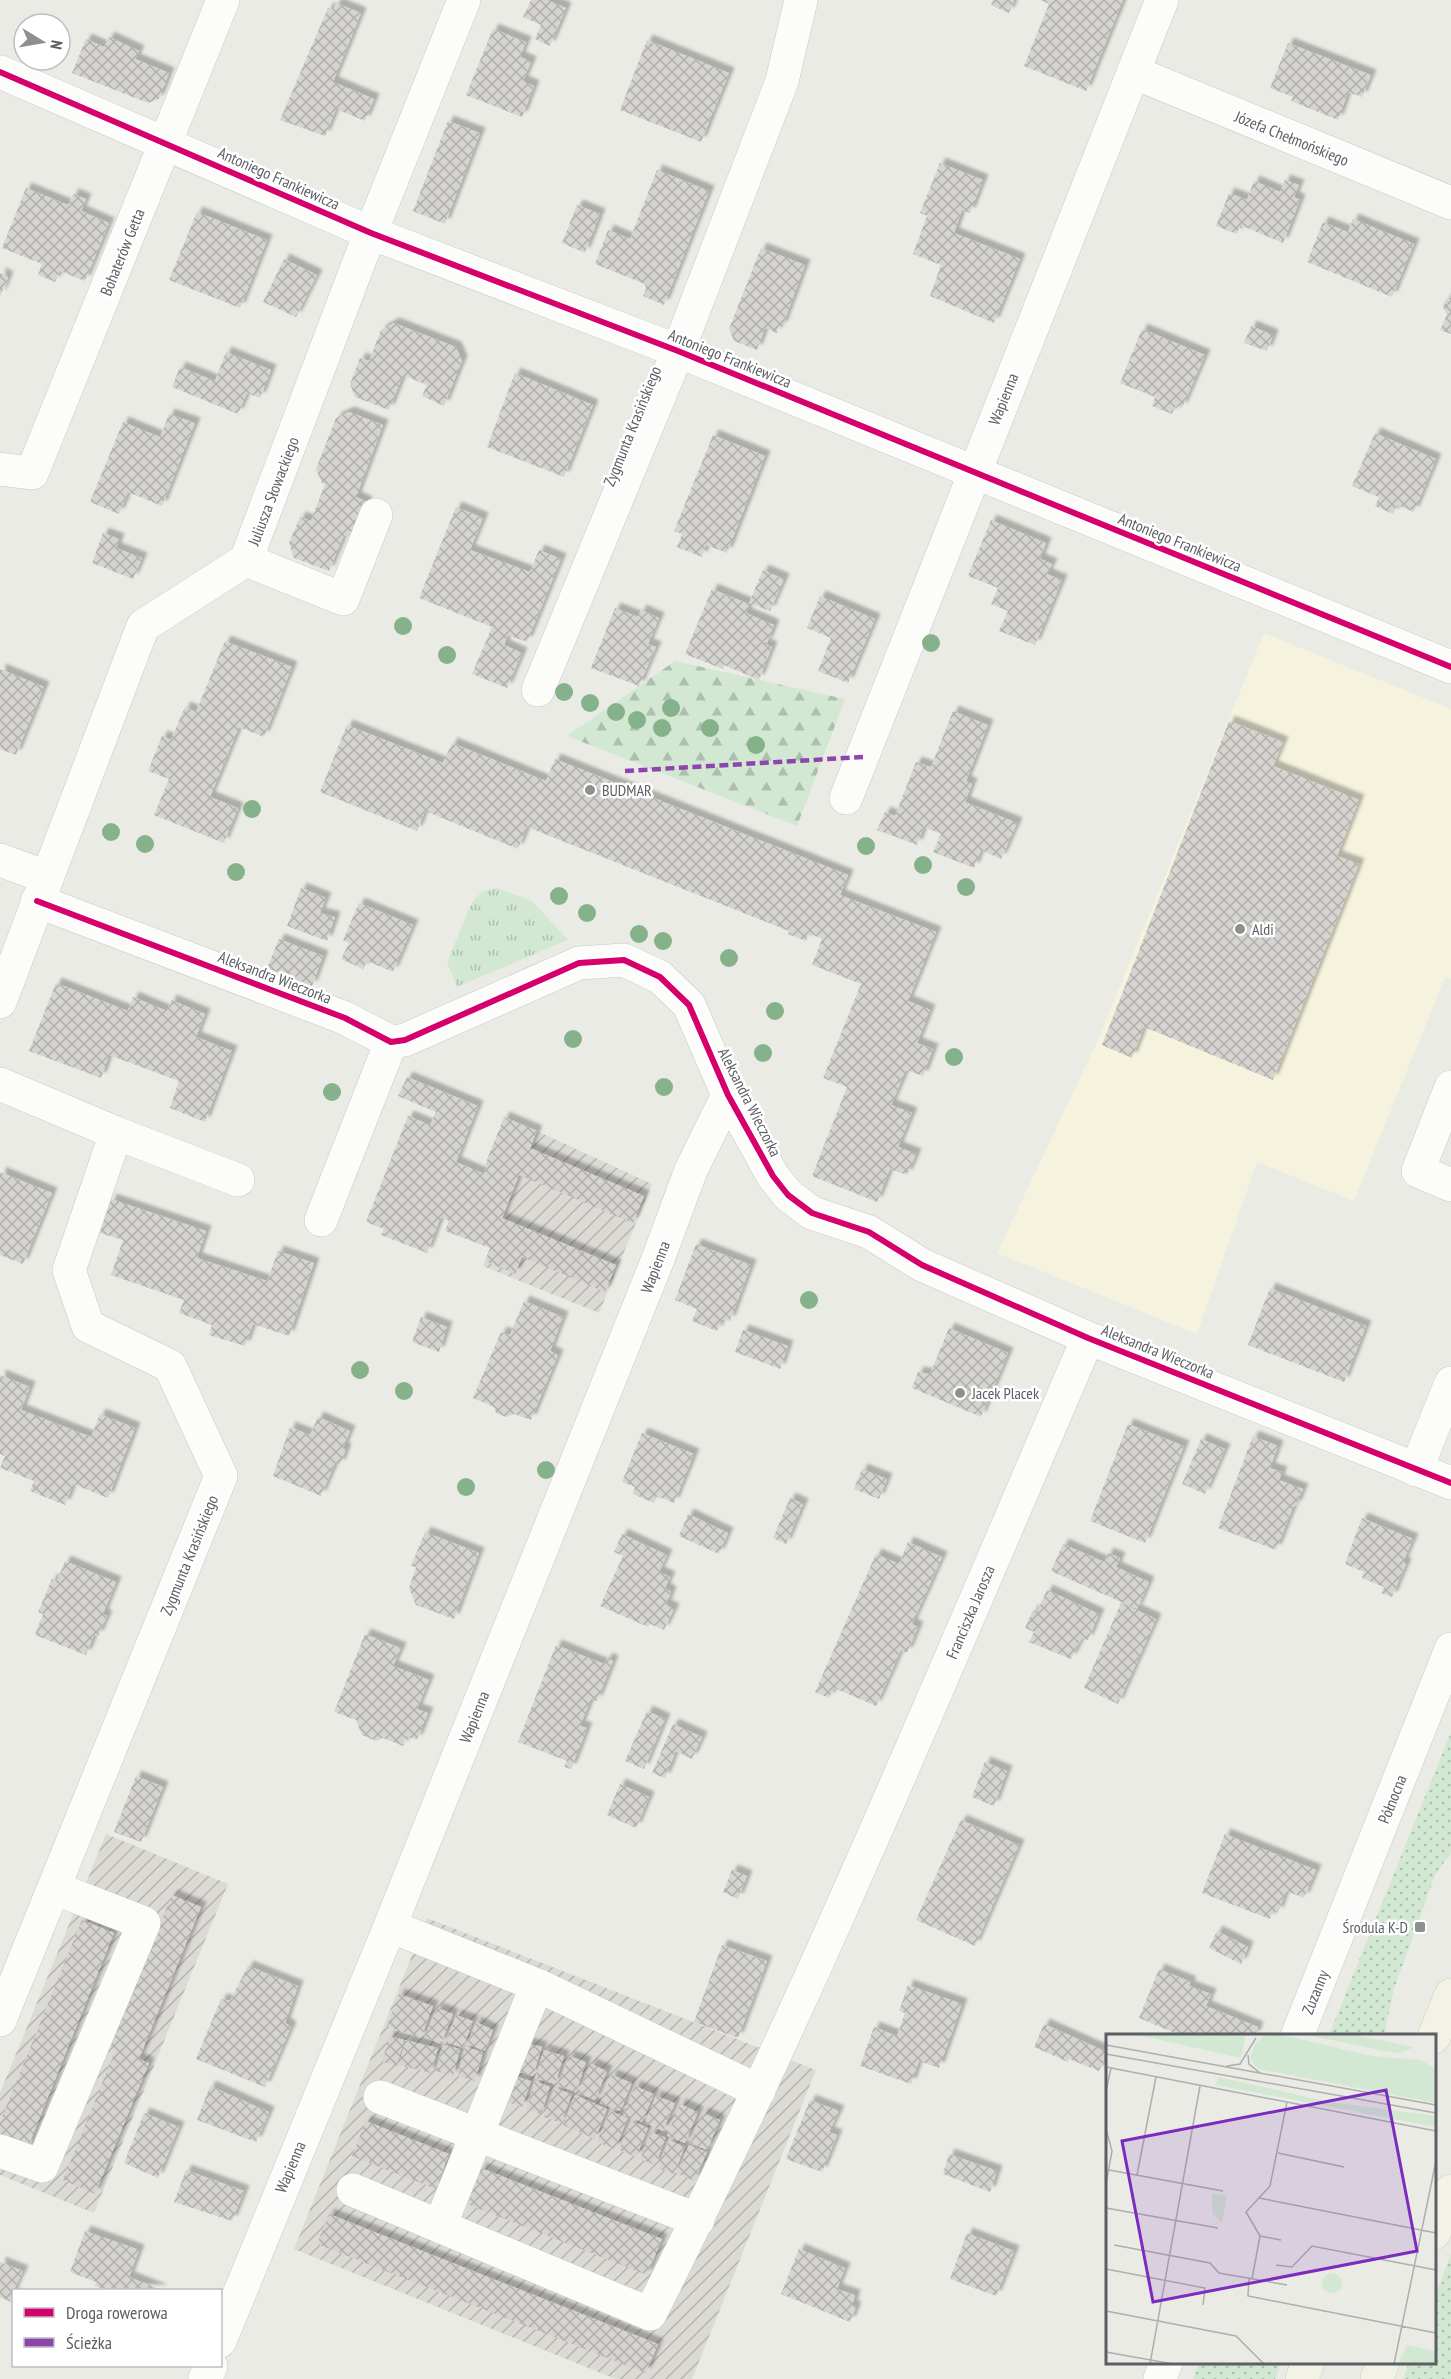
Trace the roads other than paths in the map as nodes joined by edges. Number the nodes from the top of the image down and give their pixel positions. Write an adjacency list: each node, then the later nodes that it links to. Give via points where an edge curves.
1 (223, 0): 7 (street, Bohaterów Getta)
2 (464, 0): 9 (street, Juliusza Słowackiego)
3 (801, 0): 10 (street, Zygmunta Krasińskiego, via 782,81)
4 (1162, 0): 6 (street, Wapienna)
5 (0, 72): 7 (street, Antoniego Frankiewicza)
6 (1133, 72): 8 (street, Józefa Chełmońskiego); 12 (street, Wapienna)
7 (166, 143): 9 (street, Antoniego Frankiewicza); 11 (street, Bohaterów Getta, via 32,473)
8 (1451, 203)
9 (371, 233): 10 (street, Antoniego Frankiewicza); 14 (street, Juliusza Słowackiego)
10 (678, 351): 12 (street, Antoniego Frankiewicza); 16 (street, Zygmunta Krasińskiego)
11 (0, 469)
12 (974, 472): 15 (street, Antoniego Frankiewicza); 17 (street, Wapienna)
13 (376, 515): 14 (street, via 343,599)
14 (246, 560): 19 (street, Juliusza Słowackiego, via 144,626)
15 (1451, 667)
16 (538, 690)
17 (846, 798)
18 (0, 860): 19 (street)
19 (42, 889): 20 (street, Juliusza Słowackiego); 21 (street, Aleksandra Wieczorka, via 345,1018)
20 (0, 1002)
21 (391, 1042): 24 (street, Aleksandra Wieczorka, via 405,1040 579,963 624,960 660,976 689,1005); 28 (street)
22 (0, 1084): 25 (street)
23 (1451, 1087): 27 (street, via 1418,1171)
24 (728, 1095): 29 (street, Aleksandra Wieczorka, via 773,1176 788,1196 812,1213 869,1232 922,1265); 35 (street, Wapienna, via 692,1170)
25 (116, 1133): 26 (street); 34 (street, Zygmunta Krasińskiego, via 69,1270 88,1326 170,1366 221,1476)
26 (238, 1180)
27 (1451, 1185)
28 (321, 1220)
29 (1088, 1338): 31 (street, Aleksandra Wieczorka); 42 (street, Franciszka Jarosza, via 852,1886)
30 (1451, 1383): 31 (street)
31 (1416, 1470): 32 (street, Aleksandra Wieczorka)
32 (1451, 1482)
33 (1451, 1649): 36 (street, Północna)
34 (54, 1888): 39 (street, Zygmunta Krasińskiego); 45 (street, via 144,1923 42,2166)
35 (390, 1926): 37 (street); 51 (street, Wapienna)
36 (1332, 1948): 40 (street, Zuzanny)
37 (537, 1985): 42 (street); 44 (street)
38 (1451, 1995): 41 (main road)
39 (0, 2020)
40 (1298, 2034)
41 (1435, 2034)
42 (759, 2091): 48 (street, Franciszka Jarosza)
43 (380, 2097): 44 (street)
44 (477, 2135): 48 (street); 49 (street)
45 (0, 2151)
46 (353, 2190): 49 (street)
47 (1451, 2191): 50 (main road)
48 (698, 2220): 49 (street, Franciszka Jarosza, via 650,2314)
49 (440, 2226)
50 (1436, 2228)
51 (222, 2336)
52 (1165, 2364): 55 (street)
53 (1307, 2364): 56 (main road)
54 (1382, 2364): 57 (main road)
55 (1160, 2379)
56 (1302, 2379)
57 (1377, 2379)

